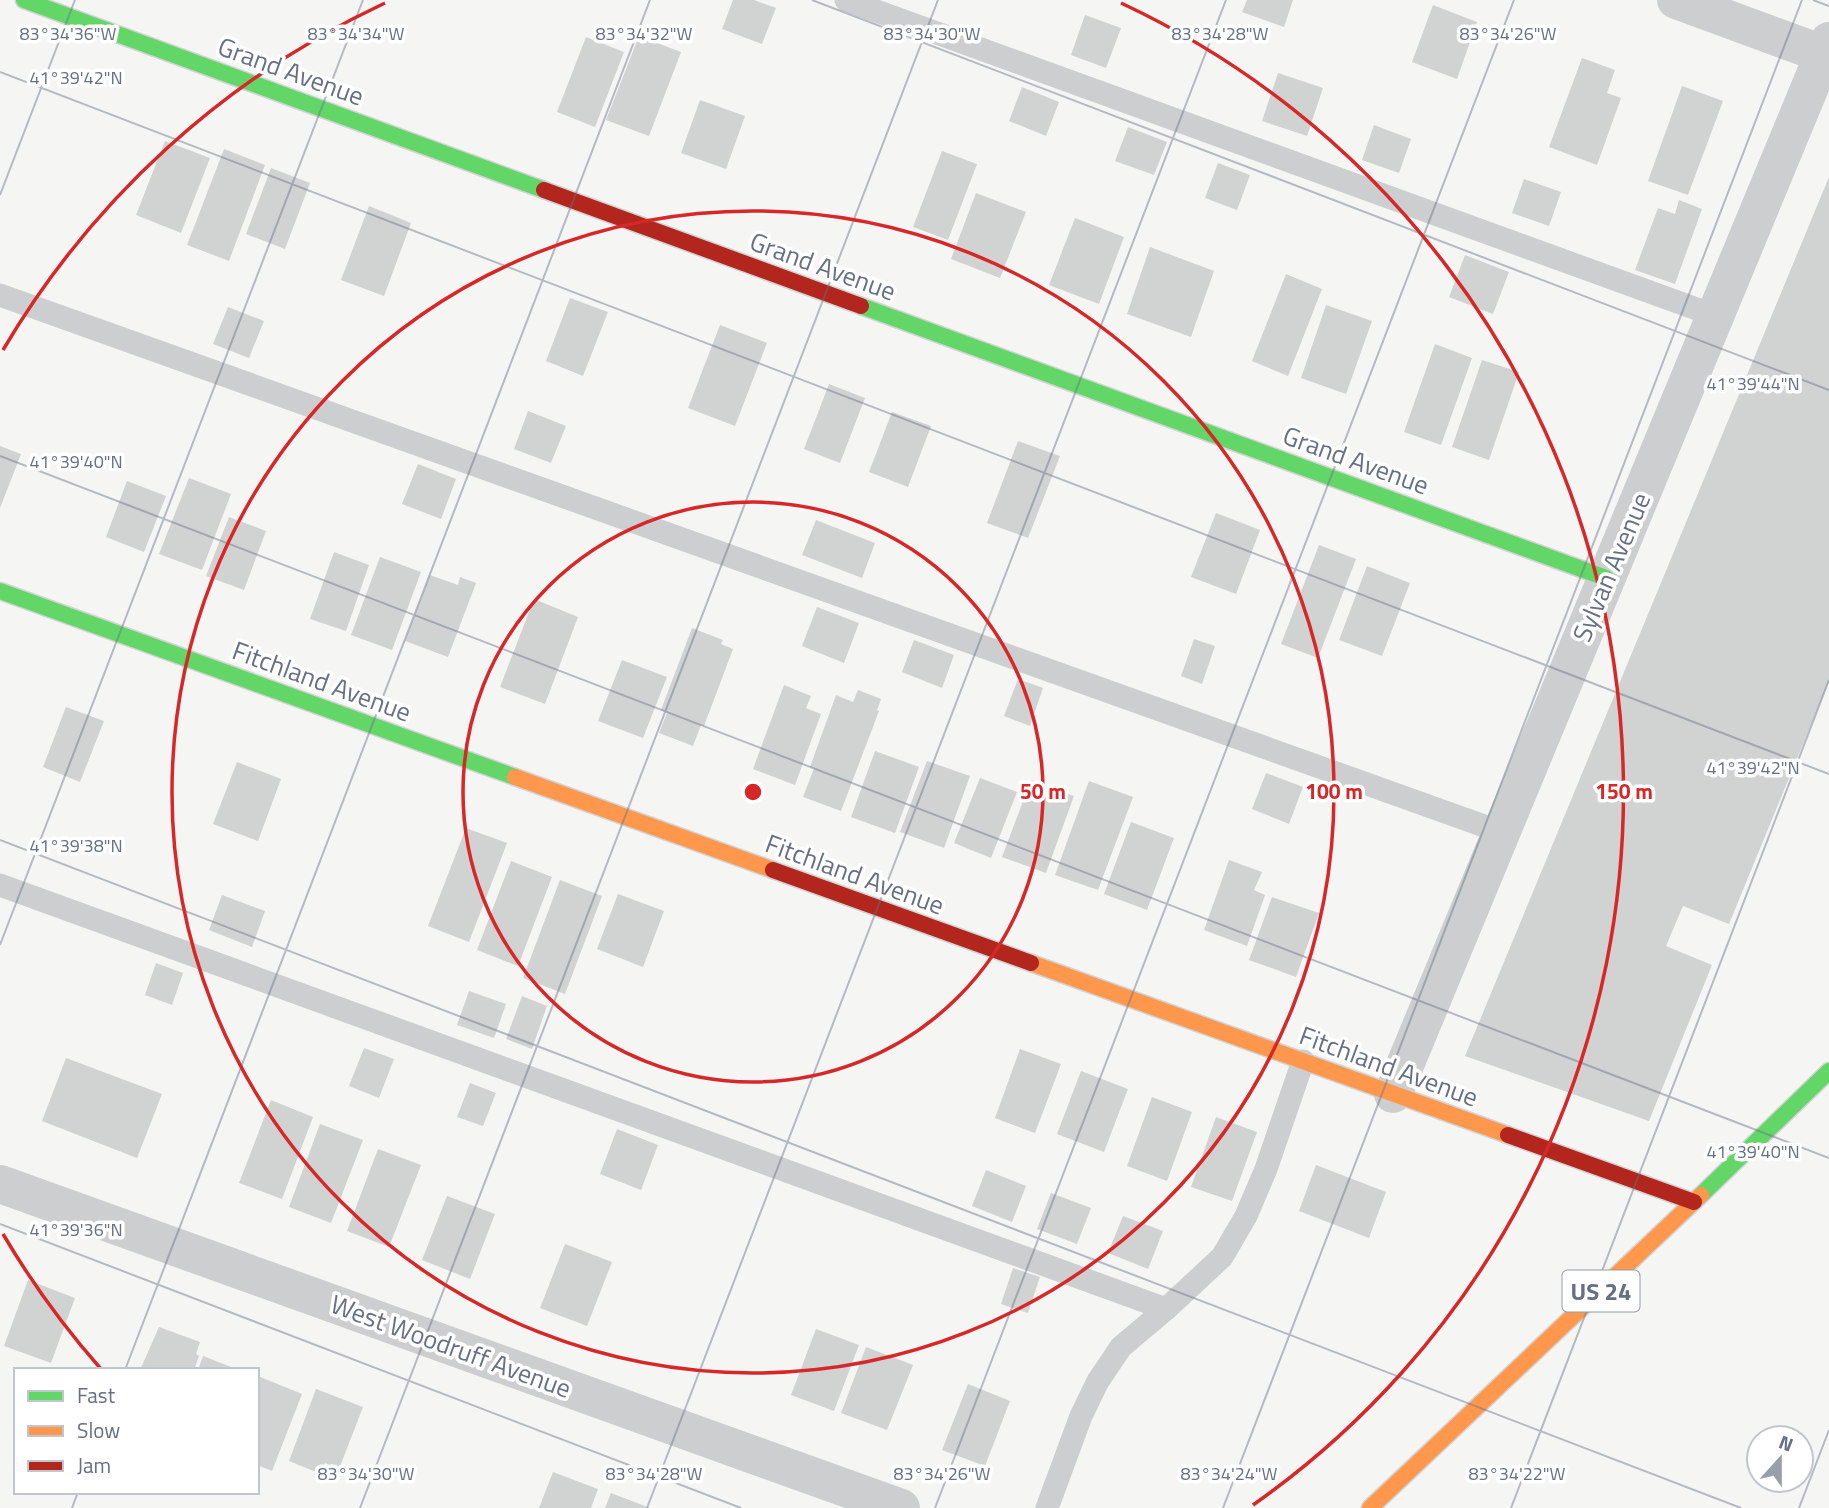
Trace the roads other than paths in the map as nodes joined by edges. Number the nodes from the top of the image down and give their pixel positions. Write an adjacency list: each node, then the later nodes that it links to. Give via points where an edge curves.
1 (24, 0): 4 (street, Grand Avenue)
2 (846, 0): 7 (lane)
3 (1676, 0): 5 (street)
4 (69, 8): 8 (street, Grand Avenue)
5 (1826, 48): 7 (street, Sylvan Avenue)
6 (0, 295): 10 (lane)
7 (1716, 316): 8 (street, Sylvan Avenue)
8 (1606, 578): 10 (street, Sylvan Avenue)
9 (0, 591): 12 (street, Fitchland Avenue)
10 (1501, 832): 14 (street, Sylvan Avenue)
11 (0, 885): 17 (lane)
12 (1303, 1061): 14 (street, Fitchland Avenue); 17 (lane, via 1246,1216 1222,1258)
13 (1829, 1071): 16 (street, US 24)
14 (1393, 1094): 16 (street, Fitchland Avenue)
15 (0, 1184): 18 (street, West Woodruff Avenue)
16 (1694, 1202): 20 (street, US 24)
17 (1166, 1309): 19 (lane, via 1121,1347 1098,1381)
18 (901, 1508)
19 (1047, 1508)
20 (1370, 1508)

